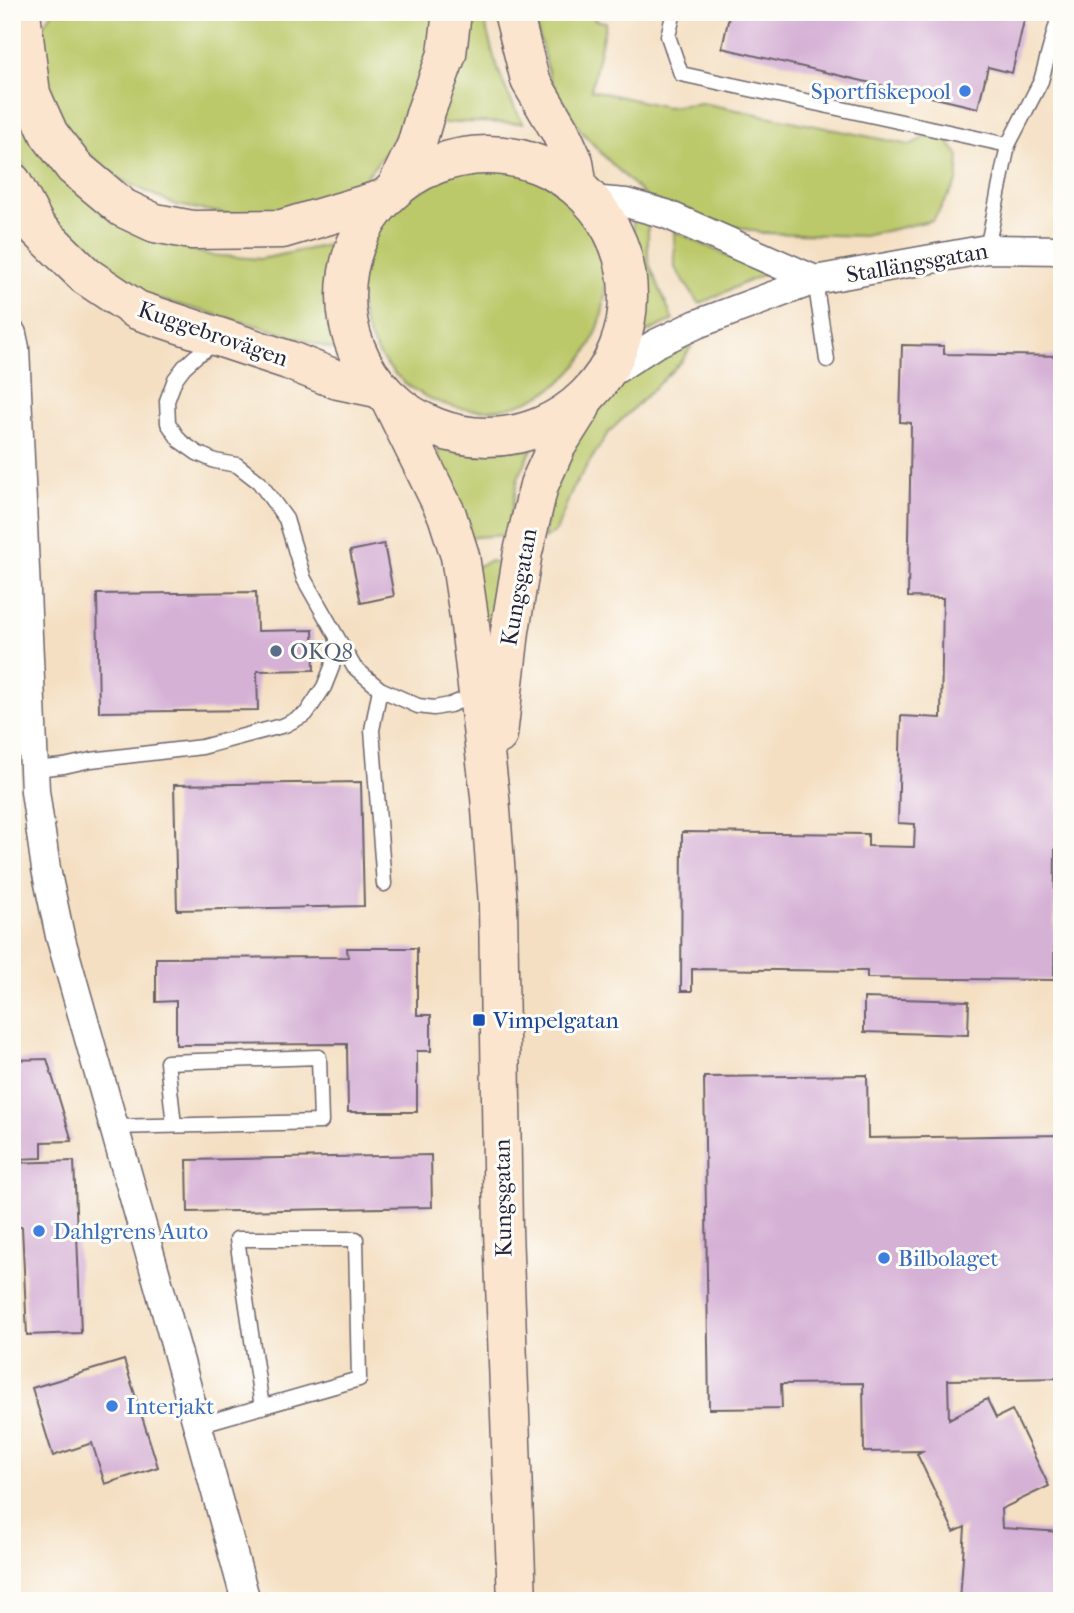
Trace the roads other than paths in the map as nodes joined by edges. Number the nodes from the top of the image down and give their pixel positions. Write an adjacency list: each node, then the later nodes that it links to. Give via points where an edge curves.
1 (452, 12): 8 (main road, via 447,54 416,146)
2 (513, 12): 9 (main road, via 530,80 560,131)
3 (674, 12): 6 (lane, via 668,36 681,74)
4 (1060, 12): 6 (lane, via 1041,81)
5 (24, 14): 8 (main road, via 31,94 49,134 74,167 123,208 155,223 192,230 282,229)
6 (1008, 145): 10 (lane)
7 (12, 182): 14 (main road, Kuggebrovägen, via 37,228 86,276 137,310)
8 (390, 193): 9 (main road, via 422,170 446,160 504,155 556,172); 17 (main road, Kungsgatan, via 356,240 345,298 355,346)
9 (584, 194): 12 (street, Stallängsgatan, via 666,214); 16 (main road, Kungsgatan, via 601,211 620,247 629,296 618,351)
10 (987, 249): 11 (street, Stallängsgatan); 12 (street, Stallängsgatan)
11 (1062, 250)
12 (815, 280): 15 (lane); 16 (street, Stallängsgatan, via 655,344)
13 (12, 334): 21 (street)
14 (223, 338): 17 (main road, Kuggebrovägen); 18 (lane, via 196,356 175,379 167,401 168,423 180,441 197,453 237,466 259,482 286,519 304,579)
15 (827, 360)
16 (596, 386): 17 (main road, via 568,412 544,426 491,438 432,427); 22 (main road, Kungsgatan, via 557,445 539,485 510,631)
17 (386, 395): 20 (main road, Kungsgatan, via 447,514 460,556)
18 (337, 640): 19 (lane, via 354,667); 21 (lane, via 324,687 306,714 285,725 202,747)
19 (380, 689): 20 (lane, via 434,708); 23 (lane, via 372,730)
20 (477, 693): 22 (main road, Kungsgatan)
21 (34, 769): 25 (street, via 46,869 60,936)
22 (491, 796): 29 (main road, Kungsgatan, via 498,904 503,1230)
23 (384, 884)
24 (174, 1125): 24 (lane, via 321,1122 319,1057 167,1062); 25 (lane)
25 (114, 1127): 27 (street)
26 (262, 1406): 26 (lane, via 359,1379 356,1238 237,1239); 27 (lane)
27 (198, 1424): 28 (street)
28 (246, 1601)
29 (517, 1601)

